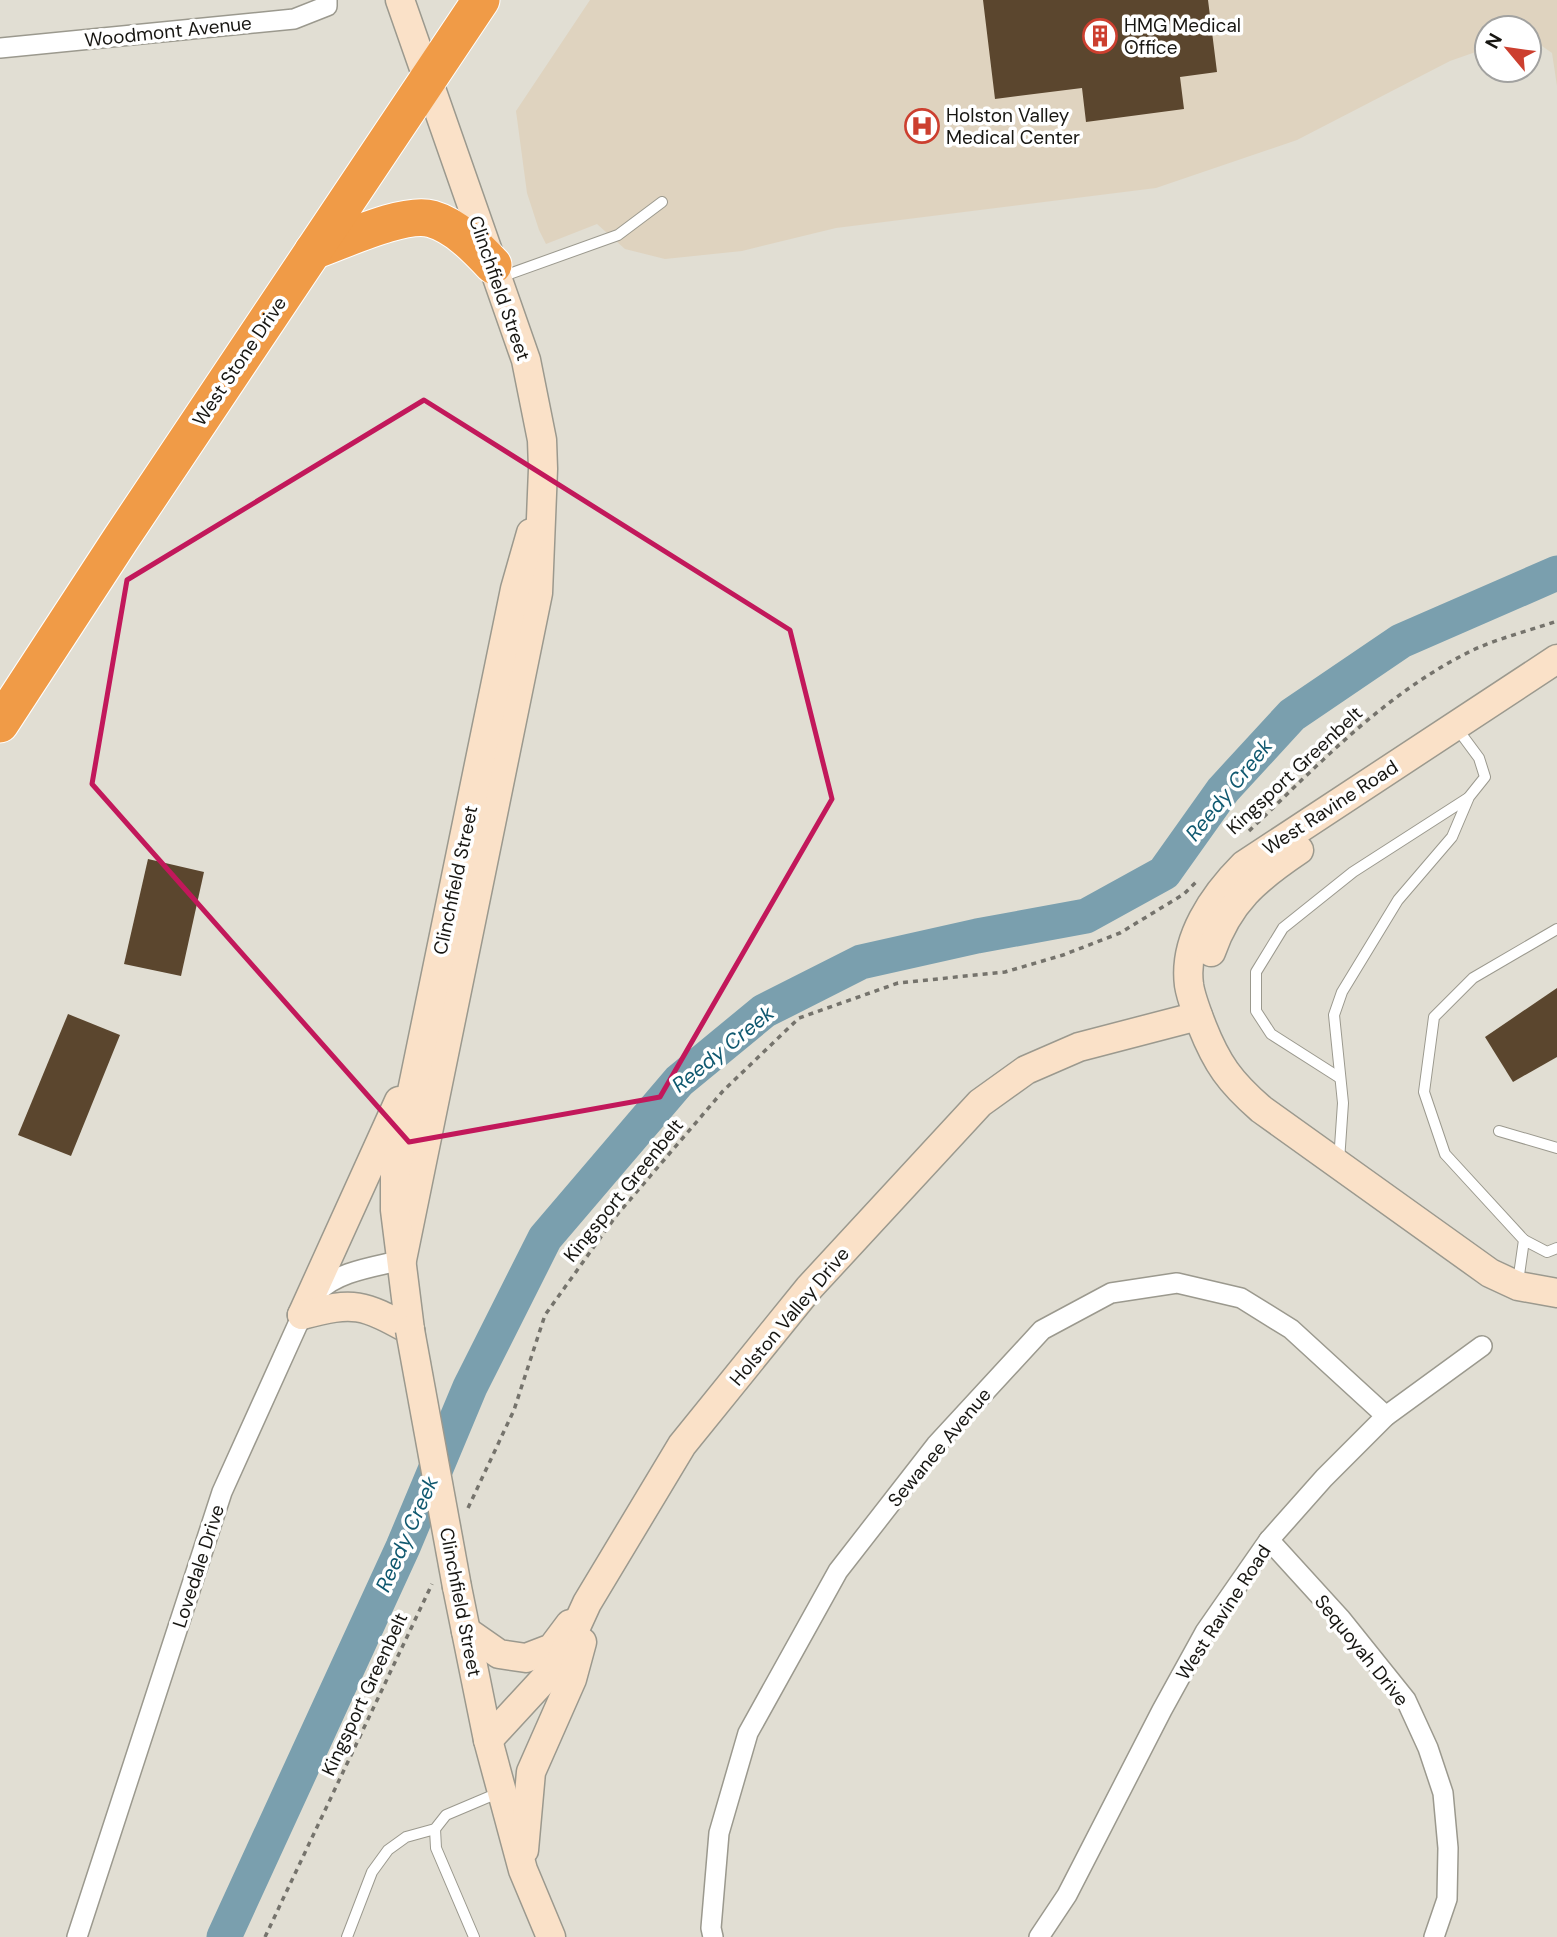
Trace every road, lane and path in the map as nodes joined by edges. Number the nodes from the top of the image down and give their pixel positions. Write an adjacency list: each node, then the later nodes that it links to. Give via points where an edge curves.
1 (327, 0): 4 (street, Woodmont Avenue, via 327,6 293,19)
2 (400, 0): 5 (main road, Clinchfield Street)
3 (481, 0): 5 (highway, West Stone Drive)
4 (0, 48)
5 (427, 79): 7 (highway, West Stone Drive); 8 (main road, Clinchfield Street)
6 (662, 202): 8 (lane, via 618,236)
7 (313, 251): 8 (highway, via 406,218 431,219 473,244); 13 (highway, West Stone Drive)
8 (495, 272): 9 (main road, Clinchfield Street, via 526,360 542,440)
9 (541, 503): 20 (main road, Clinchfield Street, via 514,589); 27 (main road, Clinchfield Street, via 538,593)
10 (1557, 621): 16 (path, Kingsport Greenbelt, via 1473,650 1422,678 1366,720)
11 (1557, 659): 14 (main road, West Ravine Road)
12 (1557, 682): 14 (main road, West Ravine Road)
13 (0, 724)
14 (1461, 733): 15 (lane, via 1479,758 1485,778); 19 (main road, West Ravine Road, via 1261,853 1229,880 1200,925 1191,956 1189,984)
15 (1469, 797): 21 (lane, via 1452,837 1398,900 1342,992 1334,1015); 21 (lane, via 1353,872 1283,928 1256,972 1256,1011 1271,1034)
16 (1244, 836)
17 (1204, 874): 34 (path, Kingsport Greenbelt, via 1184,894 1120,933 1063,955 1005,972 898,983 799,1018 723,1091 616,1216 545,1315 514,1410)
18 (1557, 929): 25 (lane, via 1473,978 1434,1017 1424,1092 1445,1154)
19 (1198, 1016): 24 (main road, West Ravine Road, via 1213,1054 1234,1085); 37 (main road, Holston Valley Drive, via 1079,1047 1026,1070 980,1103 809,1287 682,1445)
20 (419, 1057): 27 (main road, Clinchfield Street, via 395,1174); 30 (main road)
21 (1340, 1078): 24 (lane)
22 (1499, 1131): 23 (lane)
23 (1557, 1147)
24 (1339, 1165): 28 (main road, West Ravine Road, via 1462,1255)
25 (1524, 1240): 26 (lane, via 1547,1252); 28 (lane)
26 (1557, 1248)
27 (402, 1260): 30 (street, Lovedale Drive, via 330,1283); 31 (main road, Clinchfield Street)
28 (1518, 1286): 29 (main road, West Ravine Road)
29 (1557, 1293)
30 (302, 1315): 31 (main road, via 350,1306 379,1313); 43 (street, Lovedale Drive, via 222,1492)
31 (410, 1331): 36 (main road, Clinchfield Street, bridge)
32 (1482, 1346): 33 (street, West Ravine Road)
33 (1386, 1416): 35 (street, West Ravine Road); 48 (street, Sewanee Avenue, via 1291,1329 1241,1298 1177,1283 1111,1293 1042,1330 936,1445 838,1571 748,1733 719,1833)
34 (466, 1511)
35 (1269, 1540): 49 (street, West Ravine Road, via 1205,1632 1067,1895); 50 (street, Sequoyah Drive, via 1406,1700 1428,1748 1443,1793 1448,1848 1447,1899)
36 (447, 1580): 38 (main road, Clinchfield Street); 44 (path, Kingsport Greenbelt)
37 (592, 1594): 38 (main road, via 552,1648 526,1658 499,1654); 39 (main road, Holston Valley Drive, via 560,1662); 42 (main road, via 572,1679 531,1772)
38 (466, 1631): 39 (main road, Clinchfield Street)
39 (488, 1740): 40 (main road, Clinchfield Street)
40 (502, 1791): 41 (lane, via 446,1815); 42 (main road, Clinchfield Street)
41 (435, 1829): 45 (lane, via 406,1837 388,1850 372,1872); 46 (lane, via 436,1848)
42 (523, 1870): 47 (main road, Clinchfield Street)
43 (77, 1937)
44 (265, 1937)
45 (347, 1937)
46 (474, 1937)
47 (551, 1937)
48 (713, 1937)
49 (1040, 1937)
50 (1434, 1937)

